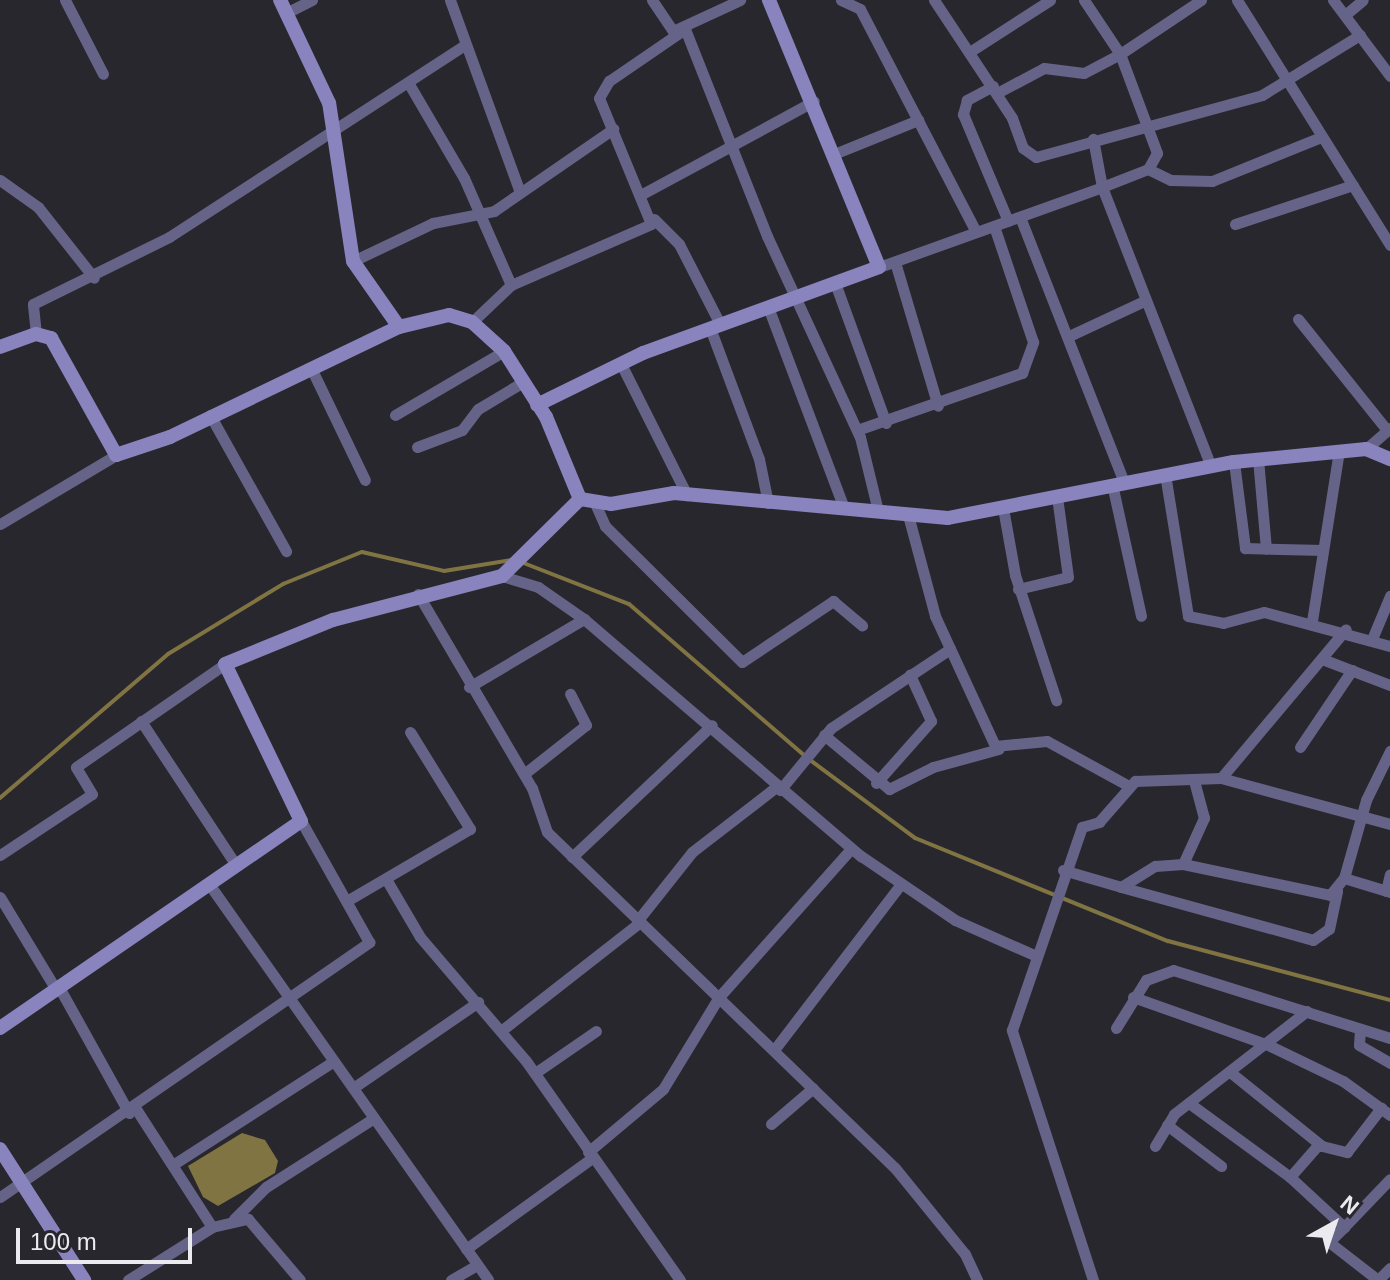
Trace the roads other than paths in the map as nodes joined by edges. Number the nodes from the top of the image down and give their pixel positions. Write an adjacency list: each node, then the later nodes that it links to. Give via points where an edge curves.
1 (65, 0): 22 (street)
2 (312, 0): 15 (street)
3 (450, 0): 19 (street)
4 (652, 0): 17 (street, via 673,31)
5 (740, 0): 17 (street)
6 (769, 0): 27 (street)
7 (841, 0): 28 (street, via 860,9)
8 (934, 0): 20 (street)
9 (1050, 0): 20 (street)
10 (1084, 0): 21 (street)
11 (1201, 0): 21 (street)
12 (1237, 0): 25 (street)
13 (1333, 0): 16 (street)
14 (1363, 0): 16 (street)
15 (284, 6): 31 (street)
16 (1345, 15): 18 (street)
17 (685, 29): 30 (street, via 602,88); 34 (street)
18 (1360, 35): 23 (street); 25 (street)
19 (465, 45): 24 (street); 40 (street)
20 (971, 51): 26 (street)
21 (1120, 54): 26 (street, via 1071,75 1044,68); 29 (street)
22 (103, 74)
23 (1390, 76)
24 (409, 84): 31 (street); 42 (street)
25 (1286, 84): 29 (street); 32 (street)
26 (995, 90): 33 (street, via 1028,154 1051,155); 45 (street, via 967,100 963,114)
27 (814, 101): 34 (street); 35 (street)
28 (918, 120): 35 (street); 48 (street)
29 (1151, 122): 33 (street); 36 (street, via 1157,153)
30 (613, 129): 40 (street); 41 (street)
31 (334, 131): 50 (street); 53 (street)
32 (1321, 137): 36 (street, via 1212,181 1171,180); 38 (street)
33 (1093, 139): 39 (street)
34 (728, 142): 41 (street); 56 (street)
35 (834, 154): 52 (street)
36 (1148, 169): 39 (street)
37 (0, 180): 53 (street, via 38,207)
38 (1353, 185): 46 (street); 49 (street)
39 (1102, 187): 43 (street); 57 (street)
40 (519, 190): 42 (street)
41 (644, 193): 44 (street)
42 (480, 213): 50 (street, via 433,223); 55 (street)
43 (1020, 217): 45 (street); 64 (street)
44 (654, 219): 55 (street); 61 (street, via 679,244)
45 (1008, 221): 47 (street)
46 (1235, 224)
47 (994, 226): 48 (street); 71 (street, via 1027,314 1032,352 1016,377)
48 (976, 232): 51 (street)
49 (1390, 245)
50 (353, 261): 62 (street)
51 (895, 262): 52 (street); 71 (street)
52 (879, 267): 54 (street)
53 (94, 278): 63 (street, via 33,304)
54 (835, 283): 56 (street); 74 (street)
55 (511, 285): 60 (street)
56 (798, 296): 58 (street); 76 (street)
57 (1142, 302): 64 (street); 84 (street)
58 (768, 307): 61 (street); 92 (street)
59 (1298, 319): 75 (street)
60 (472, 322): 62 (street, via 449,315); 66 (street)
61 (715, 326): 67 (street); 91 (street)
62 (399, 327): 68 (street)
63 (36, 334): 65 (street); 80 (street, via 51,338)
64 (1069, 336): 87 (street)
65 (0, 347)
66 (504, 351): 69 (street); 73 (street)
67 (621, 364): 70 (street); 88 (street)
68 (312, 370): 72 (street); 86 (street)
69 (523, 382): 70 (street); 77 (street, via 478,409 462,430)
70 (537, 405): 90 (street)
71 (938, 406): 74 (street)
72 (210, 415): 80 (street); 99 (street)
73 (395, 415)
74 (886, 423): 76 (street)
75 (1389, 429): 78 (street)
76 (857, 430): 94 (street)
77 (417, 447)
78 (1366, 449): 79 (street); 82 (street)
79 (1339, 451): 81 (street); 98 (street)
80 (116, 455): 96 (street)
81 (1258, 459): 83 (street); 97 (street)
82 (1390, 459)
83 (1234, 462): 84 (street); 97 (street, via 1240,539 1245,548)
84 (1211, 466): 85 (street)
85 (1165, 474): 87 (street); 106 (street, via 1188,616 1223,623 1264,612)
86 (365, 480)
87 (1118, 483): 89 (street); 104 (street)
88 (687, 495): 90 (street); 91 (street)
89 (1057, 497): 93 (street); 101 (street, via 1068,577)
90 (587, 500): 100 (street, via 525,548); 107 (street, via 605,526 742,662 833,601)
91 (768, 503): 92 (street)
92 (843, 506): 94 (street)
93 (1003, 508): 95 (street, via 948,518); 101 (street)
94 (878, 511): 95 (street)
95 (908, 515): 111 (street)
96 (0, 524)
97 (1266, 549): 98 (street)
98 (1323, 550): 106 (street)
99 (286, 551)
100 (502, 576): 102 (street); 105 (street, via 538,587)
101 (1018, 589): 119 (street)
102 (418, 594): 113 (street); 117 (street)
103 (1390, 596): 109 (street)
104 (1141, 616)
105 (584, 619): 117 (street); 121 (street)
106 (1312, 621): 108 (street)
107 (862, 625)
108 (1346, 629): 109 (street); 112 (street)
109 (1372, 639): 110 (street)
110 (1390, 646)
111 (950, 649): 115 (street); 125 (street)
112 (1322, 659): 114 (street); 128 (street)
113 (225, 664): 120 (street); 134 (street)
114 (1352, 670): 116 (street); 124 (street)
115 (910, 675): 123 (street); 130 (street, via 931,721)
116 (1390, 685)
117 (469, 687): 127 (street)
118 (570, 694): 127 (street, via 588,721)
119 (1056, 700)
120 (141, 721): 137 (street, via 76,767 92,794); 140 (street)
121 (712, 725): 132 (street); 138 (street)
122 (410, 732): 144 (street, via 470,829)
123 (824, 735): 130 (street); 132 (street)
124 (1300, 747)
125 (999, 749): 130 (street, via 933,767 900,788); 131 (street, via 1047,741)
126 (1390, 751): 133 (street)
127 (524, 774): 138 (street, via 536,815)
128 (1221, 778): 129 (street); 133 (street)
129 (1194, 781): 131 (street, via 1141,779); 139 (street, via 1204,818)
130 (876, 783)
131 (1129, 786): 141 (street, via 1099,822 1082,827)
132 (778, 788): 136 (street); 152 (street, via 692,852)
133 (1361, 816): 135 (street); 143 (street)
134 (301, 821): 140 (street); 151 (street)
135 (1390, 824)
136 (851, 849): 146 (street); 155 (street)
137 (0, 855)
138 (572, 857): 152 (street)
139 (1183, 864): 147 (street, via 1155,866); 148 (street, via 1319,894)
140 (236, 865): 145 (street)
141 (1063, 870): 147 (street); 153 (street)
142 (1390, 874): 149 (street)
143 (1344, 878): 148 (street); 149 (street)
144 (386, 879): 151 (street); 158 (street, via 420,937)
145 (209, 884): 154 (street); 157 (street)
146 (901, 884): 153 (street, via 955,920); 167 (street)
147 (1121, 887): 148 (street, via 1313,940 1329,929)
148 (1337, 891)
149 (1388, 892)
150 (0, 897): 154 (street)
151 (350, 899): 157 (street, via 369,942)
152 (639, 921): 155 (street); 162 (street)
153 (1034, 955): 203 (street, via 1012,1030)
154 (59, 990): 160 (street); 175 (street)
155 (719, 997): 167 (street); 183 (street, via 663,1089)
156 (1133, 997): 159 (street, via 1152,976 1173,970); 161 (street); 166 (street)
157 (291, 1000): 168 (street); 175 (street)
158 (478, 1002): 162 (street); 172 (street)
159 (1307, 1011): 163 (street); 166 (street)
160 (0, 1028)
161 (1116, 1028)
162 (502, 1030): 171 (street)
163 (1360, 1030): 165 (street); 169 (street, via 1359,1045)
164 (596, 1031): 171 (street)
165 (1390, 1038)
166 (1266, 1044): 170 (street); 176 (street)
167 (774, 1050): 173 (street)
168 (334, 1061): 172 (street); 184 (street)
169 (1390, 1063)
170 (1230, 1072): 174 (street); 181 (street)
171 (535, 1073): 183 (street)
172 (353, 1088): 177 (street)
173 (813, 1088): 178 (street); 202 (street, via 895,1168 965,1254)
174 (1189, 1103): 179 (street); 186 (street)
175 (132, 1111): 184 (street); 188 (street)
176 (1385, 1111): 181 (street, via 1343,1155)
177 (374, 1118): 190 (street, via 266,1187); 193 (street)
178 (771, 1124)
179 (1167, 1125): 180 (street); 185 (street)
180 (1155, 1146)
181 (1322, 1146): 186 (street)
182 (0, 1149): 188 (street)
183 (590, 1155): 193 (street); 201 (street)
184 (174, 1164): 191 (street)
185 (1221, 1166)
186 (1290, 1177): 192 (street)
187 (1390, 1179): 192 (street)
188 (21, 1184): 189 (street); 196 (street)
189 (0, 1197)
190 (234, 1219): 191 (street); 198 (street, via 259,1227)
191 (212, 1227): 197 (street)
192 (1344, 1227): 204 (street, via 1329,1242)
193 (466, 1249): 194 (street)
194 (477, 1265): 199 (street); 200 (street)
195 (1390, 1268): 204 (street)
196 (84, 1280)
197 (128, 1280)
198 (300, 1280)
199 (451, 1280)
200 (488, 1280)
201 (680, 1280)
202 (977, 1280)
203 (1093, 1280)
204 (1378, 1280)

